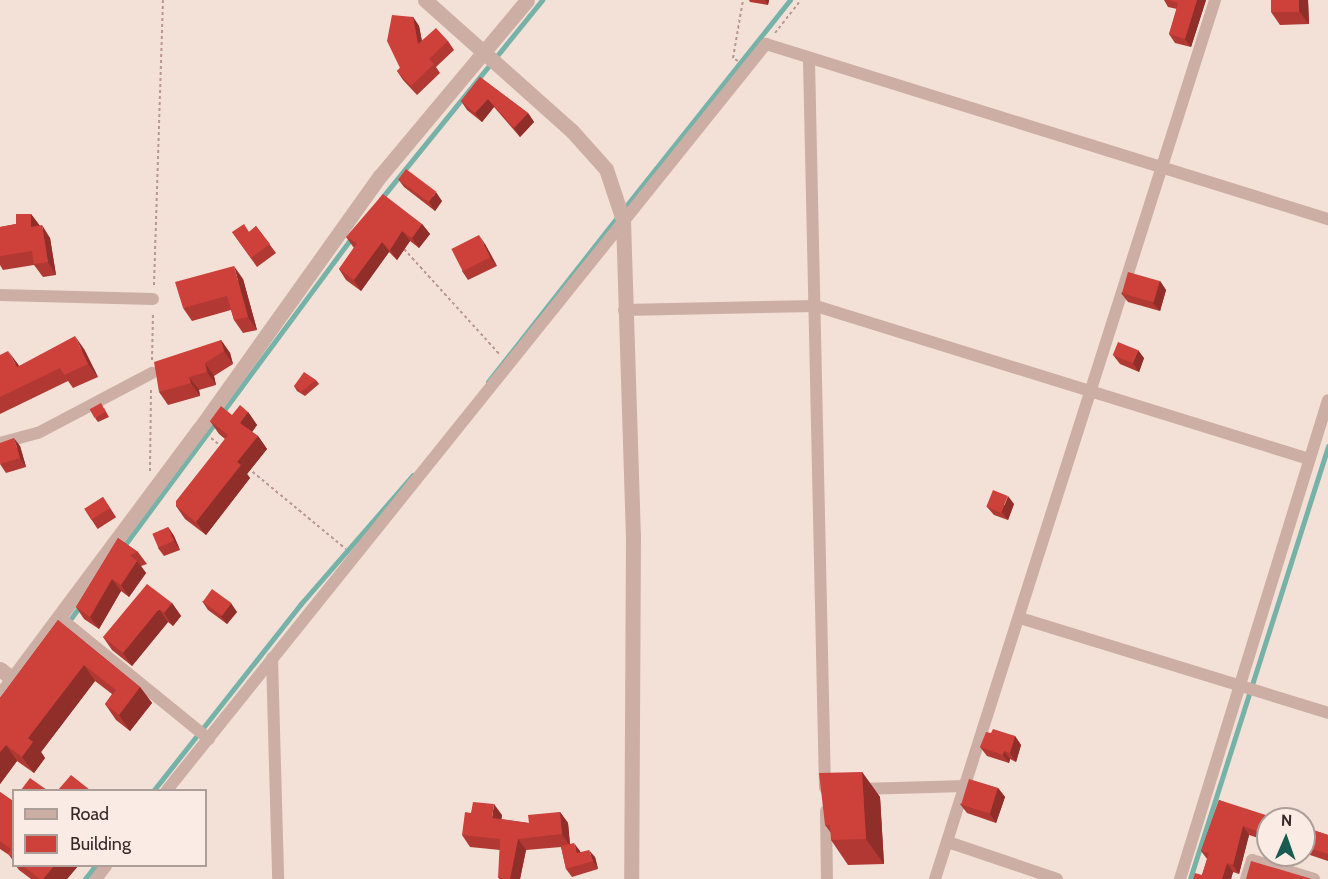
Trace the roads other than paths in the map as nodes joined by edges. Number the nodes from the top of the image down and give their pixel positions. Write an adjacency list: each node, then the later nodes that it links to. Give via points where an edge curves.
1 (425, 0): 4 (street)
2 (527, 0): 4 (street)
3 (1215, 0): 6 (street)
4 (482, 55): 8 (street, via 572,131 606,169); 18 (street, via 380,176)
5 (810, 61): 6 (street); 8 (street, via 766,45); 11 (street)
6 (1162, 170): 7 (street); 14 (street)
7 (1328, 219)
8 (623, 220): 12 (street); 20 (street)
9 (0, 295): 10 (street)
10 (153, 299)
11 (816, 306): 12 (street); 14 (street); 29 (street)
12 (624, 310): 34 (street, via 633,535)
13 (152, 373): 16 (street, via 38,433)
14 (1092, 393): 17 (street); 19 (street)
15 (1328, 400): 17 (street)
16 (0, 443)
17 (1310, 459): 23 (street)
18 (60, 618): 22 (street); 26 (street)
19 (1020, 618): 23 (street); 27 (street)
20 (272, 658): 26 (street); 33 (street)
21 (0, 669): 22 (street)
22 (13, 679): 24 (street)
23 (1242, 685): 25 (street); 38 (street)
24 (0, 696)
25 (1328, 713)
26 (208, 739): 28 (street)
27 (966, 786): 29 (street); 30 (street)
28 (168, 789)
29 (837, 789): 35 (street)
30 (948, 842): 36 (street); 37 (street)
31 (105, 867): 32 (street)
32 (96, 879)
33 (278, 879)
34 (631, 879)
35 (827, 879)
36 (935, 879)
37 (1057, 879)
38 (1180, 879)
39 (1246, 879): 40 (street, via 1252,860)
40 (1314, 879)

